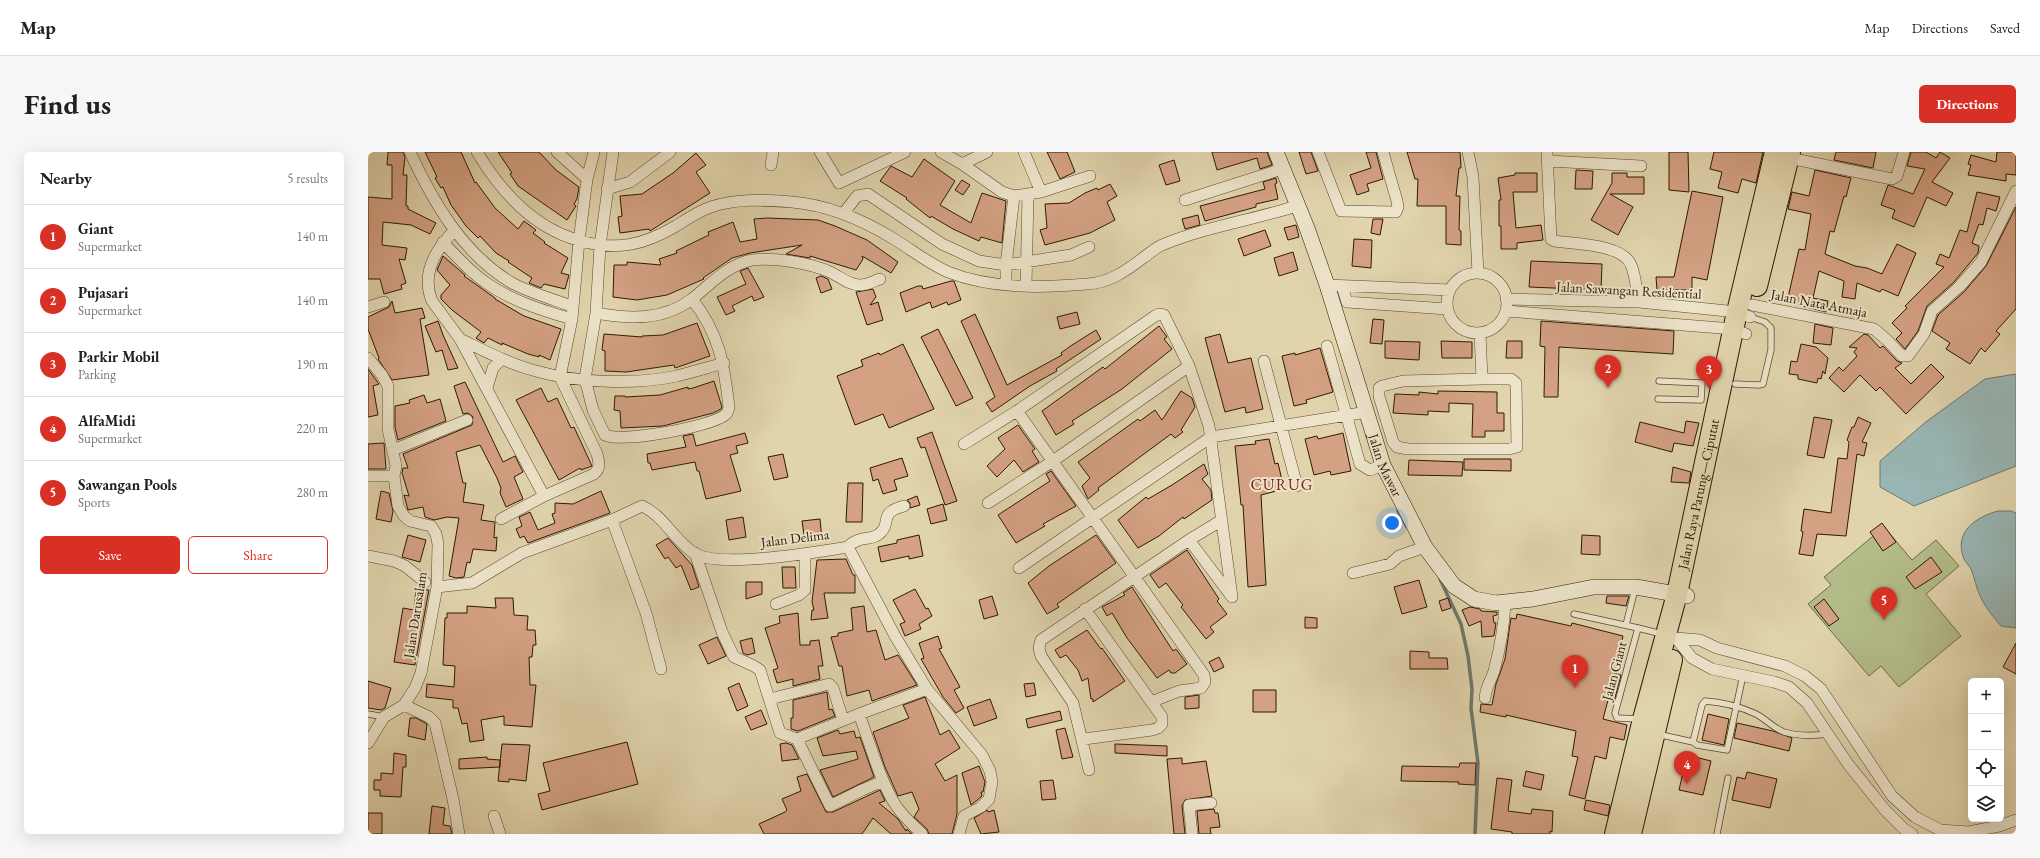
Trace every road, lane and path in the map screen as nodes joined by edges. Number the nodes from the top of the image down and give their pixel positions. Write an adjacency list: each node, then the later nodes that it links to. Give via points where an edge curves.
1 (410, 152): 35 (street, via 422,179)
2 (477, 152): 36 (street, via 501,186 523,209 553,232)
3 (557, 152): 26 (street)
4 (594, 152): 26 (street)
5 (613, 152): 27 (street)
6 (670, 152): 27 (street, via 630,182)
7 (772, 152): 21 (street)
8 (820, 152): 19 (street, via 839,183)
9 (905, 152): 19 (street)
10 (941, 152): 22 (street)
11 (987, 152): 22 (street)
12 (1024, 152): 29 (street)
13 (1276, 152): 24 (street, Jalan Mawar)
14 (1318, 152): 15 (street, via 1341,211 1396,212 1398,201)
15 (1383, 152)
16 (1468, 152): 42 (street, via 1474,177)
17 (1904, 152): 18 (street, via 1894,179)
18 (1784, 154): 58 (highway, Jalan Raya Parung—Ciputat, via 1762,235)
19 (887, 156)
20 (1547, 156): 23 (street); 51 (street, via 1551,239 1620,252 1632,266)
21 (771, 164)
22 (962, 164): 31 (street, via 1002,192)
23 (1642, 166)
24 (1282, 169): 32 (street); 33 (street, Jalan Mawar)
25 (1090, 176): 29 (street)
26 (587, 179): 36 (street)
27 (607, 189): 38 (street)
28 (2016, 191): 58 (street, Jalan Nata Atmaja, via 1981,262 1959,287 1932,311 1924,334 1908,356 1902,356 1874,329)
29 (1041, 192): 30 (street)
30 (1028, 194): 31 (street); 40 (street)
31 (1014, 196): 41 (street)
32 (1185, 200)
33 (1297, 206): 45 (street, Jalan Mawar); 46 (street, via 1224,225 1159,246 1110,279 1091,284)
34 (844, 213): 38 (street, via 795,202 732,202 702,210 640,244); 41 (street, via 857,196 868,194 942,244 979,261); 44 (street, via 882,232 917,262 976,282)
35 (454, 231): 37 (street); 52 (street, via 500,275 535,294)
36 (579, 241): 38 (street); 52 (street)
37 (443, 242): 57 (street, via 468,268 492,287 529,306); 60 (street, via 432,259 429,294)
38 (600, 246): 56 (street)
39 (1088, 247): 40 (street, via 1071,254)
40 (1027, 262): 41 (street); 46 (street)
41 (1006, 266): 44 (street)
42 (1478, 273): 47 (street, via 1461,278); 49 (street, via 1500,284)
43 (880, 279): 48 (street, via 862,285 854,284 813,266 763,259 751,260 715,278)
44 (1006, 284): 46 (street)
45 (1335, 285): 47 (street); 54 (street, via 1347,302); 61 (street, Jalan Mawar)
46 (1026, 286)
47 (1450, 290): 54 (street)
48 (692, 299): 56 (street, via 677,309 658,315 622,317); 65 (street, via 704,314)
49 (1506, 299): 51 (street, Jalan Sawangan Residential); 55 (street)
50 (384, 302): 53 (street)
51 (1639, 302): 58 (street, Jalan Sawangan Residential)
52 (572, 306): 57 (street)
53 (368, 307)
54 (1447, 309): 59 (street, via 1453,322 1459,327 1465,331)
55 (1506, 311): 58 (street, Jalan Sawangan Residential); 59 (street, via 1492,330)
56 (596, 313): 68 (street)
57 (572, 319): 67 (street)
58 (1744, 319): 71 (highway, Jalan Raya Parung—Ciputat); 71 (lane, via 1765,322 1771,328 1771,350 1763,384); 74 (highway, Jalan Raya Parung—Ciputat)
59 (1480, 333): 69 (street)
60 (460, 339): 63 (street); 72 (street)
61 (1336, 350): 76 (street, Jalan Mawar); 76 (street)
62 (368, 358): 81 (street, Jalan Darusalam, via 388,386 388,429)
63 (502, 359): 67 (street); 72 (street, via 493,368)
64 (1264, 361): 78 (street)
65 (724, 363): 68 (street, via 676,376 648,380); 68 (street, via 729,407 727,414 691,427 618,439 605,435 593,410)
66 (1189, 366): 75 (street, via 1164,314 1159,314); 79 (street, via 1204,406); 82 (street)
67 (560, 377): 68 (street); 87 (street, via 600,463 594,474)
68 (585, 379)
69 (1482, 379): 69 (street, via 1515,380 1517,447 1408,449 1397,447 1393,442 1379,396 1379,388 1403,381)
70 (1659, 381): 74 (lane, via 1702,382)
71 (1735, 384): 106 (highway, Jalan Raya Parung—Ciputat)
72 (487, 388): 87 (street)
73 (1658, 399): 74 (lane)
74 (1709, 404): 106 (highway, Jalan Raya Parung—Ciputat)
75 (1017, 411): 80 (street); 82 (street)
76 (1358, 414): 78 (street); 83 (street, Jalan Mawar); 83 (street, via 1360,464)
77 (467, 420): 81 (street)
78 (1282, 426): 79 (street); 86 (street)
79 (1211, 437): 91 (street); 93 (street)
80 (964, 444)
81 (393, 450): 85 (street, Jalan Darusalam, via 396,466)
82 (1053, 461): 88 (street); 91 (street)
83 (1378, 467): 96 (street, Jalan Mawar)
84 (368, 476): 85 (street)
85 (394, 476): 104 (street, Jalan Darusalam, via 400,512 410,520 431,526 436,534)
86 (1297, 486)
87 (544, 496): 90 (street)
88 (988, 503)
89 (904, 506): 95 (street, via 893,509 888,514 882,532 877,536 858,539)
90 (501, 519)
91 (1093, 519): 100 (street); 102 (street)
92 (612, 520): 97 (street, Jalan Delima, via 642,506); 104 (street, Jalan Delima, via 522,553 472,583); 114 (street, via 646,613)
93 (1222, 520): 94 (street); 94 (street, via 1232,597)
94 (1189, 540): 102 (street)
95 (848, 547): 98 (street, Jalan Delima); 116 (street, Jalan Delima, via 895,636)
96 (1423, 548): 101 (street, via 1399,556 1390,564); 107 (street, Jalan Mawar, via 1454,586 1463,593 1485,602)
97 (695, 553): 98 (street, Jalan Delima, via 720,561); 118 (street, via 722,632 734,657 760,670)
98 (805, 554): 108 (street, via 805,590 800,595)
99 (368, 556): 103 (street, via 405,566)
100 (1019, 568)
101 (1353, 573)
102 (1135, 577): 109 (street); 119 (street, via 1204,675 1205,682 1201,688 1179,691)
103 (425, 582)
104 (437, 587): 120 (street, Jalan Darusalam, via 422,668 416,688)
105 (1636, 587): 106 (street, Jalan Mawar); 107 (street, Jalan Mawar, via 1585,588); 111 (lane, Jalan Giant)
106 (1682, 595): 113 (highway, Jalan Raya Parung—Ciputat)
107 (1505, 603): 117 (street, via 1494,670 1486,686)
108 (776, 604)
109 (1085, 609): 119 (street); 129 (street, via 1041,640 1039,648 1073,703)
110 (1574, 614): 111 (lane, Jalan Giant)
111 (1626, 625): 112 (lane, Jalan Giant)
112 (1638, 628): 113 (lane, Jalan Giant); 126 (lane, Jalan Giant, via 1615,714 1617,718)
113 (1671, 637): 115 (street, via 1692,658 1712,669); 126 (highway, Jalan Raya Parung—Ciputat); 132 (street, via 1700,640 1717,648 1785,666 1805,676 1821,689)
114 (661, 669)
115 (1743, 675): 121 (lane); 127 (street, via 1789,688 1807,703)
116 (927, 689): 123 (street); 143 (street, Jalan Delima, via 982,755 990,771 990,799 964,816)
117 (1485, 698)
118 (770, 699): 125 (street, via 829,684); 128 (street, via 780,733)
119 (1150, 702): 129 (street, via 1162,717 1162,724 1158,728)
120 (404, 705): 124 (street, Jalan Darusalam); 140 (street, via 435,722 454,799)
121 (1736, 708): 127 (lane, via 1756,714 1785,732 1809,736); 131 (lane, via 1710,702 1703,703); 131 (lane, via 1727,750 1697,745)
122 (368, 714): 124 (lane)
123 (859, 714): 125 (street); 136 (street)
124 (384, 717): 130 (street, Jalan Darusalam)
125 (843, 720): 128 (street)
126 (1649, 727): 131 (lane); 145 (highway, Jalan Raya Parung—Ciputat); 146 (highway, Jalan Raya Parung—Ciputat)
127 (1827, 734): 133 (street)
128 (797, 739): 136 (street, via 830,806)
129 (1084, 739): 134 (street)
130 (368, 742)
131 (1693, 742)
132 (1864, 754): 133 (street); 139 (street, via 1892,796 1915,817 1940,830 1968,832)
133 (1848, 764): 148 (street, via 1885,810)
134 (1089, 770)
135 (1728, 778): 147 (lane)
136 (883, 781): 142 (street, via 903,816)
137 (1211, 803): 144 (street, via 1189,805)
138 (494, 816): 141 (street)
139 (2016, 820)
140 (459, 834)
141 (500, 834)
142 (922, 834)
143 (958, 834)
144 (1192, 834)
145 (1615, 834)
146 (1631, 834)
147 (1717, 834)
148 (1912, 834)

